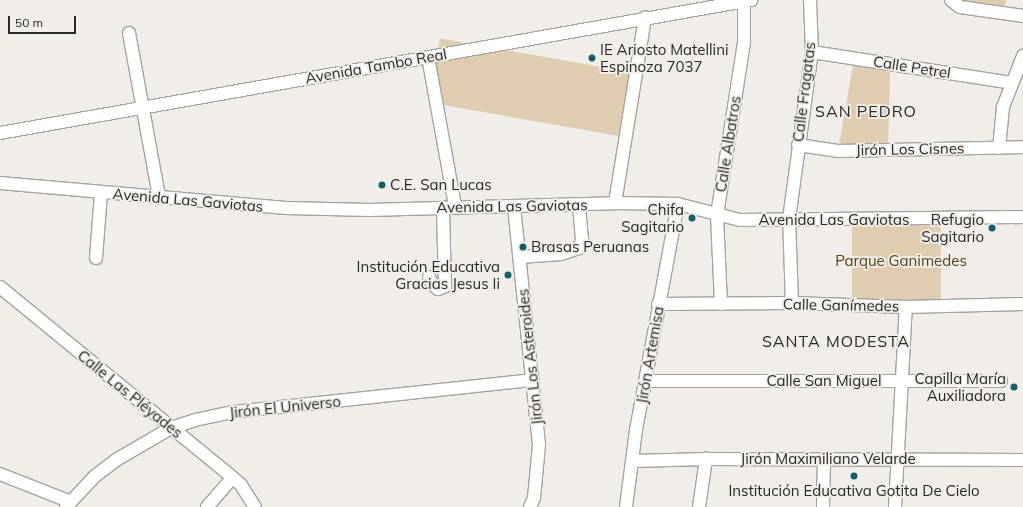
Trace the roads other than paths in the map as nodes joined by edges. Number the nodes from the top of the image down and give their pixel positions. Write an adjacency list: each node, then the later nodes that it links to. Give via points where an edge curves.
1 (810, 0): 8 (street, Calle Fragatas)
2 (951, 0): 5 (street, via 960,7)
3 (748, 1): 4 (street, Avenida Tambo Real); 25 (street, Calle Albatros)
4 (710, 3): 6 (street, Avenida Tambo Real)
5 (1023, 16)
6 (645, 17): 10 (street, Avenida Tambo Real); 20 (street)
7 (129, 33): 12 (street)
8 (812, 52): 11 (street, Calle Petrel); 14 (street, Calle Fragatas)
9 (1023, 56): 11 (street)
10 (428, 57): 12 (street, Avenida Tambo Real); 23 (street)
11 (1012, 83): 16 (street, via 1002,114)
12 (144, 107): 13 (street, Avenida Tambo Real); 19 (street)
13 (0, 133)
14 (798, 145): 16 (street, Jirón Los Cisnes, via 838,151); 27 (street, Calle Fragatas)
15 (1023, 147): 16 (street, Jirón Los Cisnes)
16 (1000, 148)
17 (0, 183): 18 (street, Avenida Las Gaviotas)
18 (101, 192): 19 (street, Avenida Las Gaviotas); 29 (street)
19 (159, 197): 23 (street, Avenida Las Gaviotas, via 286,208 370,210)
20 (615, 203): 21 (street, Avenida Las Gaviotas); 22 (street, Avenida Las Gaviotas)
21 (579, 204): 24 (street, Avenida Las Gaviotas); 28 (street, via 582,240 578,248 561,254)
22 (678, 204): 25 (street, Avenida Las Gaviotas); 33 (street, Jirón Artemisa)
23 (449, 206): 24 (street, Avenida Las Gaviotas); 30 (street, via 445,286 438,289)
24 (514, 207): 28 (street, Jirón Los Asteroides)
25 (717, 216): 27 (street, Avenida Las Gaviotas, via 740,220); 34 (street, Calle Albatros, via 720,222)
26 (1023, 217): 27 (street, Avenida Las Gaviotas)
27 (789, 219): 32 (street, Calle Fragatas)
28 (520, 257): 37 (street, Jirón Los Asteroides)
29 (96, 258)
30 (429, 277)
31 (0, 287): 41 (street, Calle Las Pléyades)
32 (792, 303): 34 (street, Calle Ganímedes); 36 (street, Calle Ganímedes)
33 (658, 304): 34 (street, Calle Ganímedes); 39 (street, Jirón Artemisa)
34 (721, 304)
35 (1023, 304): 36 (street, Calle Ganímedes)
36 (906, 307): 38 (street)
37 (532, 380): 41 (street, Jirón El Universo, via 233,412); 52 (street, Jirón Los Asteroides, via 539,445 534,498)
38 (903, 380): 39 (street, Calle San Miguel); 40 (street, Calle San Miguel); 44 (street)
39 (647, 381): 46 (street, Jirón Artemisa, via 636,430)
40 (1001, 381)
41 (171, 428): 48 (street, Calle Las Pléyades); 49 (street, Jirón El Universo, via 116,460 96,476)
42 (706, 459): 43 (street, Jirón Maximiliano Velarde); 46 (street, Jirón Maximiliano Velarde); 54 (street)
43 (824, 459): 44 (street, Jirón Maximiliano Velarde); 55 (street)
44 (897, 459): 45 (street, Jirón Maximiliano Velarde); 56 (street)
45 (1023, 460)
46 (634, 461): 53 (street, Jirón Artemisa)
47 (0, 474): 49 (street)
48 (232, 478): 50 (street); 51 (street, Calle Las Pléyades)
49 (68, 505)
50 (207, 507)
51 (255, 507)
52 (530, 507)
53 (626, 507)
54 (699, 507)
55 (823, 507)
56 (895, 507)

